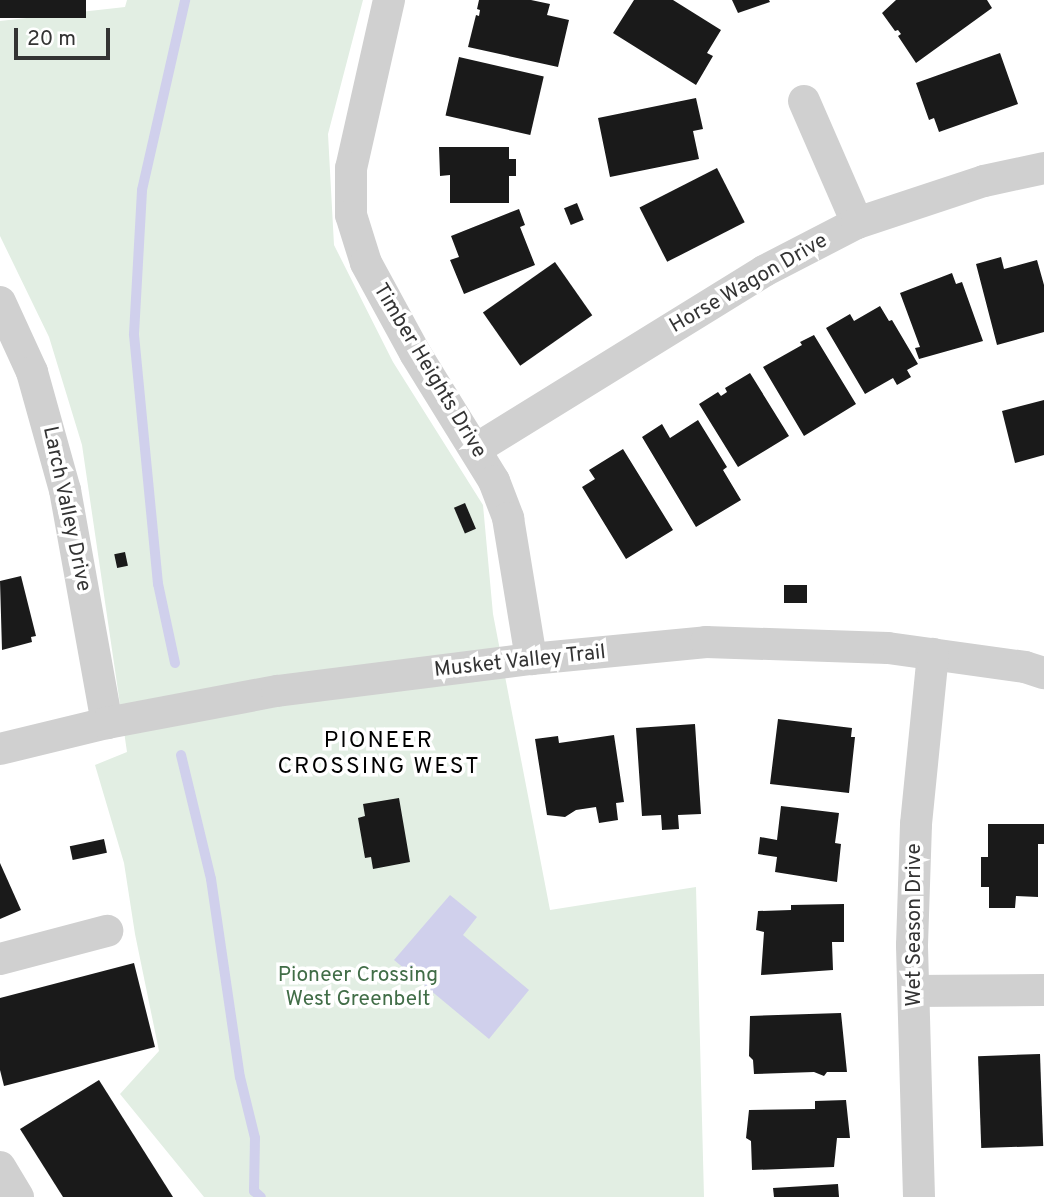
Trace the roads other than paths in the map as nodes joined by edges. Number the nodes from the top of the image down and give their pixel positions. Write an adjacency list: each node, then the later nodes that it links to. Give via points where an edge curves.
1 (389, 0): 6 (street, Timber Heights Drive, via 351,168 351,215 366,263 415,353)
2 (804, 101): 4 (street)
3 (1044, 168): 4 (street, Horse Wagon Drive, via 984,181)
4 (857, 223): 6 (street, Horse Wagon Drive, via 764,271)
5 (0, 302): 10 (street, Larch Valley Drive, via 32,372 62,479)
6 (476, 449): 8 (street, Timber Heights Drive, via 508,518)
7 (933, 654): 8 (street, Musket Valley Trail, via 706,642); 9 (street, Musket Valley Trail); 15 (street, Wet Season Drive, via 916,824)
8 (531, 659): 10 (street, Musket Valley Trail, via 277,691)
9 (1044, 673)
10 (107, 723): 11 (street, Musket Valley Trail)
11 (0, 749)
12 (107, 931): 13 (street)
13 (0, 959)
14 (1044, 990): 15 (street)
15 (914, 991): 18 (street, Wet Season Drive)
16 (0, 1167): 17 (street)
17 (18, 1197)
18 (919, 1197)

